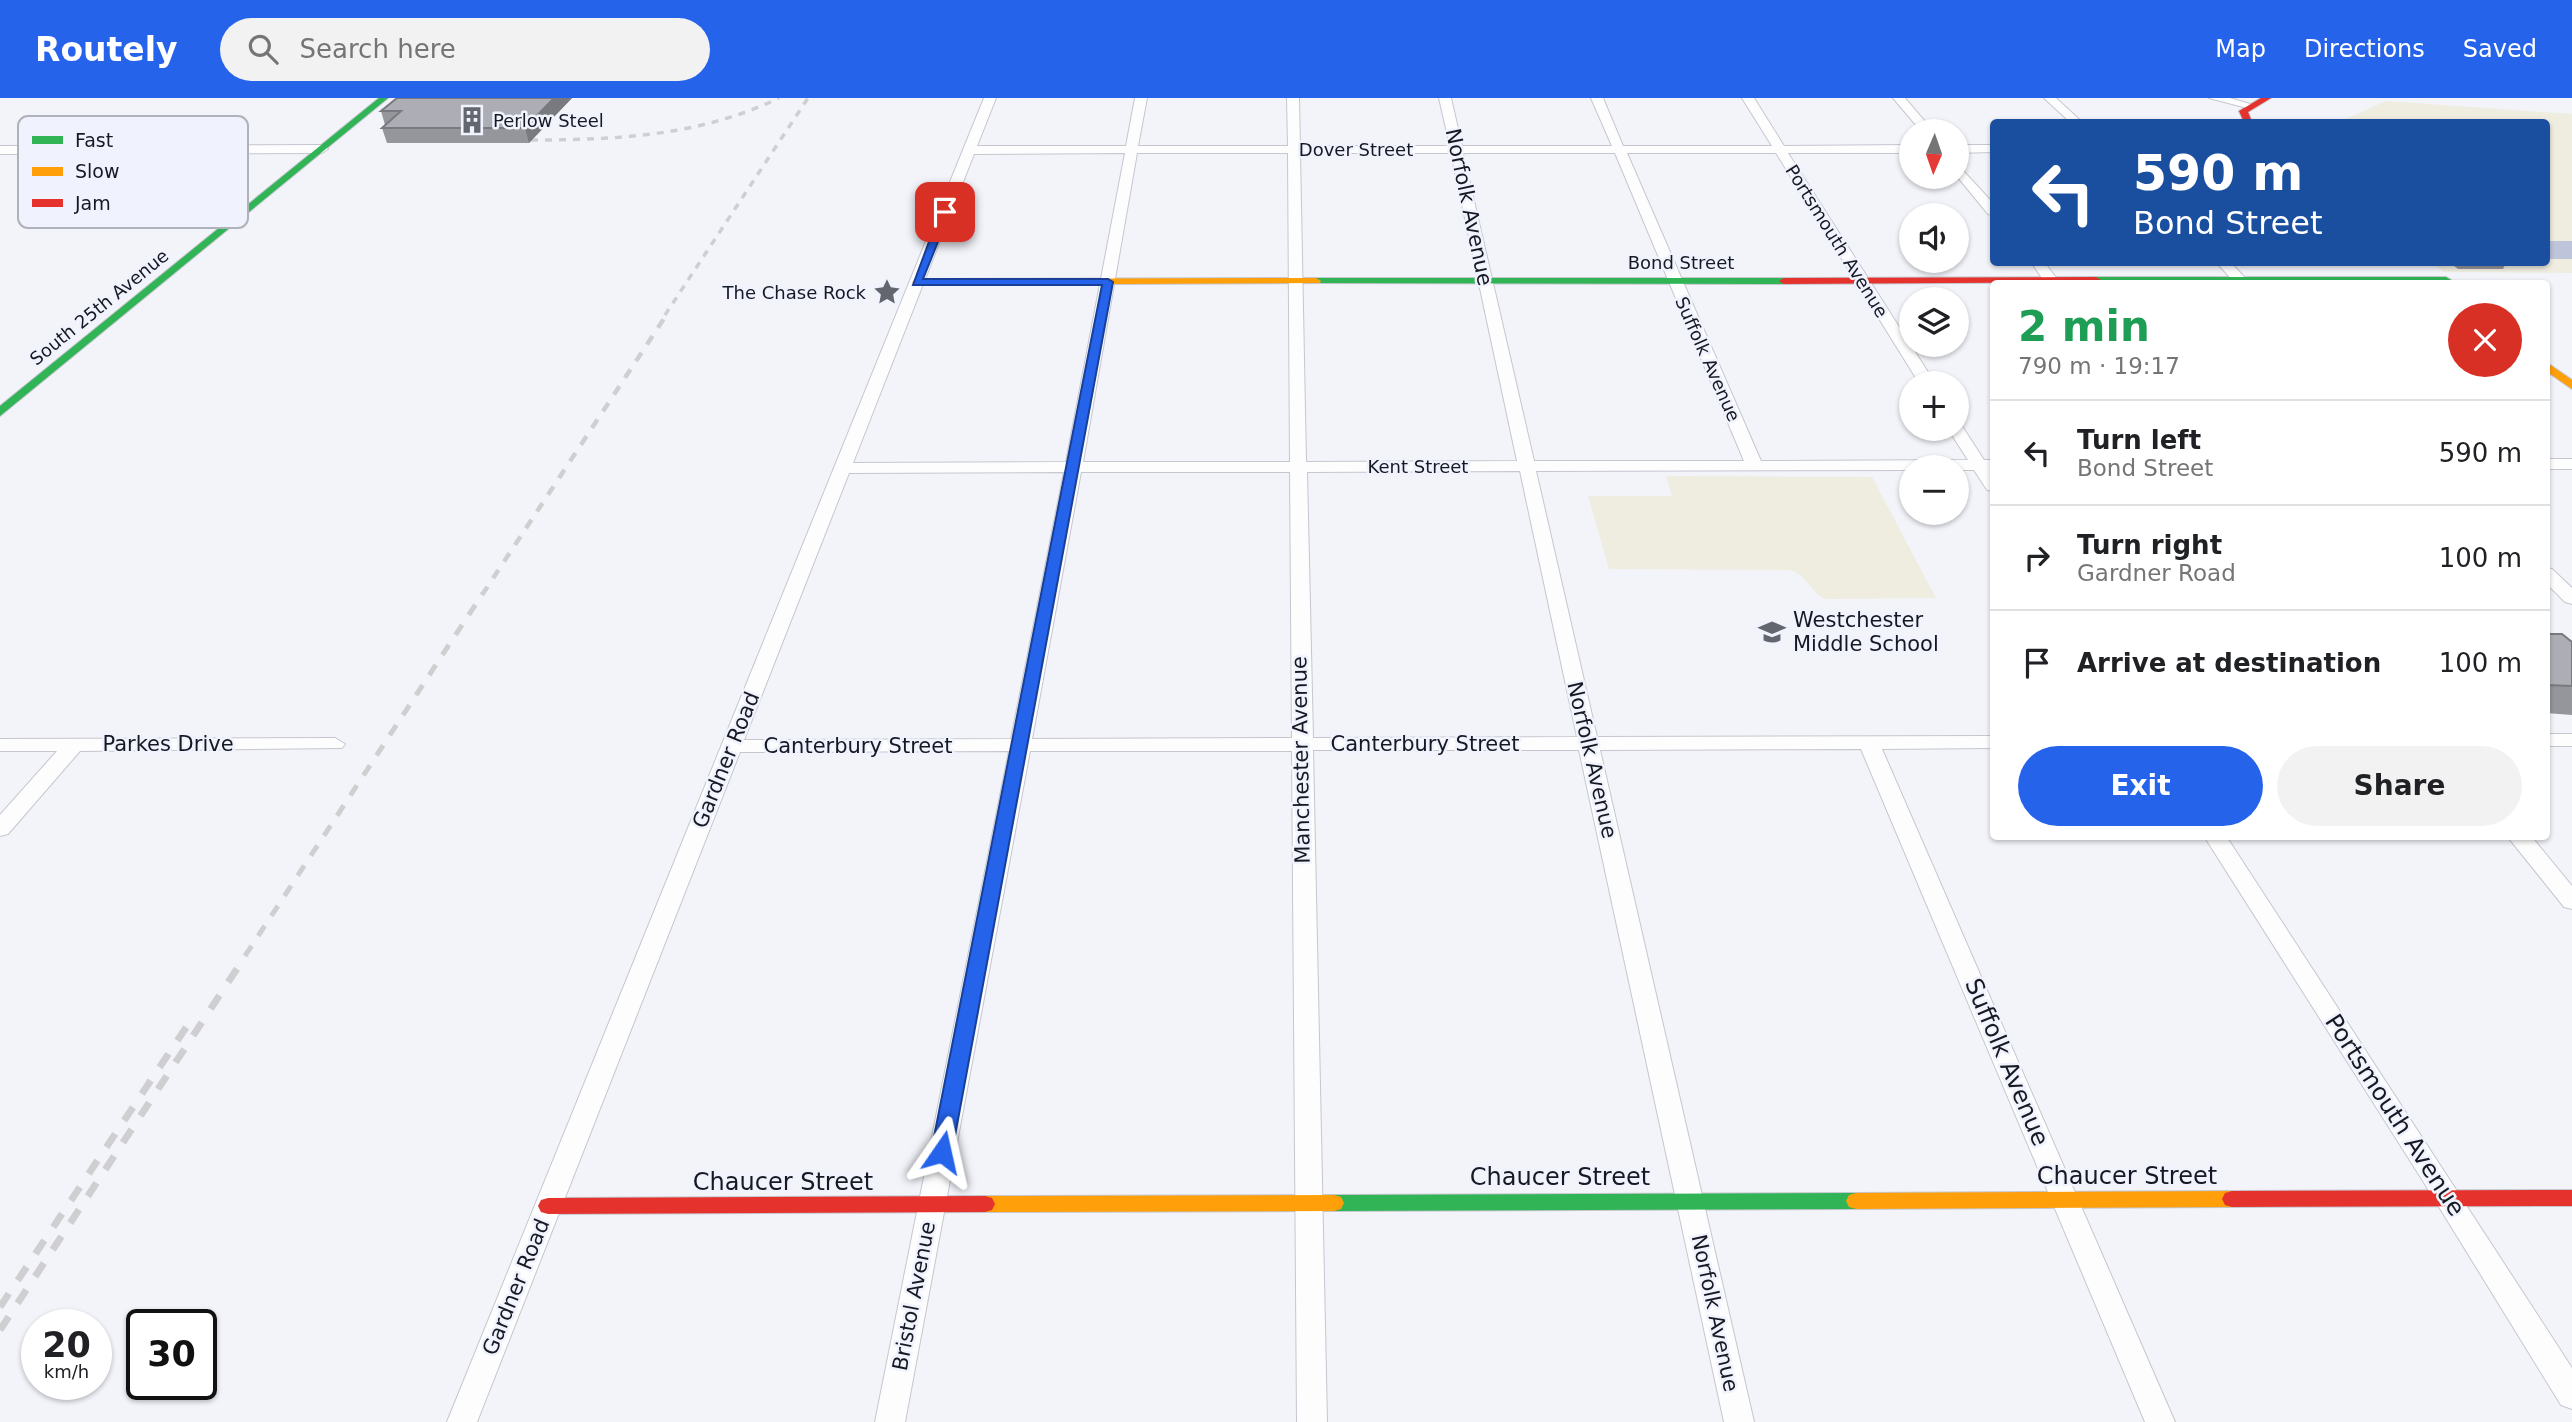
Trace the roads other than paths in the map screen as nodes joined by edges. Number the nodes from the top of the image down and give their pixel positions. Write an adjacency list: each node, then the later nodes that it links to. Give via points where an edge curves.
1 (384, 98): 18 (street, South 25th Avenue)
2 (990, 98): 19 (street, Gardner Road)
3 (1141, 98): 20 (street, Bristol Avenue)
4 (1293, 98): 21 (street, Manchester Avenue)
5 (1445, 98): 22 (street, Norfolk Avenue)
6 (1597, 98): 23 (street, Suffolk Avenue)
7 (1748, 98): 24 (street, Portsmouth Avenue)
8 (1899, 98): 14 (street)
9 (2050, 98): 15 (street)
10 (2215, 98): 12 (street)
11 (2267, 98): 12 (street)
12 (2244, 102): 13 (street, via 2226,109); 16 (street)
13 (2225, 118)
14 (1917, 119)
15 (2073, 119)
16 (2247, 119)
17 (248, 149): 18 (street)
18 (322, 149): 32 (street, South 25th Avenue)
19 (969, 149): 20 (street, Dover Street); 46 (street, Gardner Road)
20 (1132, 149): 21 (street, Dover Street); 47 (street, Bristol Avenue)
21 (1294, 149): 22 (street, Dover Street); 42 (street, Manchester Avenue)
22 (1456, 149): 23 (street, Dover Street); 43 (street, Norfolk Avenue)
23 (1619, 149): 24 (street, Dover Street); 44 (street, Suffolk Avenue)
24 (1780, 149): 25 (street, Dover Street); 45 (street, Portsmouth Avenue)
25 (1899, 149)
26 (1969, 149): 27 (street)
27 (1990, 149)
28 (0, 150): 29 (street)
29 (18, 150)
30 (1969, 182): 31 (street)
31 (1990, 207)
32 (248, 209)
33 (225, 228): 54 (street, South 25th Avenue)
34 (2040, 266): 38 (street)
35 (2226, 266): 39 (street)
36 (2408, 266): 40 (street)
37 (2429, 266): 41 (street)
38 (2051, 280)
39 (2240, 280)
40 (2425, 280)
41 (2446, 280)
42 (1296, 281): 43 (street, Bond Street); 47 (street, Bond Street); 62 (street, Manchester Avenue)
43 (1485, 281): 44 (street, Bond Street); 59 (street, Norfolk Avenue)
44 (1674, 281): 45 (street, Bond Street); 60 (street, Suffolk Avenue)
45 (1860, 281): 48 (street, Bond Street); 50 (street, Portsmouth Avenue)
46 (917, 282): 47 (street, Bond Street); 63 (street, Gardner Road)
47 (1108, 282): 61 (street, Bristol Avenue)
48 (1990, 282)
49 (2550, 368): 52 (street)
50 (1919, 371)
51 (2550, 385): 53 (street)
52 (2572, 386)
53 (2572, 403)
54 (0, 412)
55 (1966, 441): 58 (street)
56 (2550, 464): 57 (street)
57 (2572, 464)
58 (1987, 465): 60 (street, Kent Street)
59 (1525, 466): 60 (street, Kent Street); 62 (street, Kent Street); 70 (street, Norfolk Avenue)
60 (1755, 466)
61 (1074, 467): 62 (street, Kent Street); 63 (street, Kent Street); 75 (street, Bristol Avenue)
62 (1297, 467): 72 (street, Manchester Avenue)
63 (842, 468): 76 (street, Gardner Road)
64 (2550, 577): 65 (street)
65 (2572, 598)
66 (2550, 740): 67 (street)
67 (2572, 740)
68 (1990, 741): 69 (street, Canterbury Street)
69 (1869, 742): 70 (street, Canterbury Street); 83 (street, Suffolk Avenue)
70 (1588, 743): 72 (street, Canterbury Street); 84 (street, Norfolk Avenue)
71 (335, 744): 74 (street, Parkes Drive)
72 (1301, 744): 75 (street, Canterbury Street); 85 (street, Manchester Avenue)
73 (0, 745): 74 (street, Parkes Drive)
74 (74, 745): 77 (street)
75 (1019, 745): 76 (street, Canterbury Street); 86 (street, Bristol Avenue)
76 (732, 746): 87 (street, Gardner Road)
77 (0, 829)
78 (2218, 840): 81 (street, Portsmouth Avenue)
79 (2521, 840): 80 (street)
80 (2572, 901)
81 (2449, 1198): 82 (street, Chaucer Street); 83 (street, Chaucer Street); 88 (street, Portsmouth Avenue)
82 (2572, 1198)
83 (2066, 1199): 84 (street, Chaucer Street); 93 (street, Suffolk Avenue)
84 (1691, 1200): 85 (street, Chaucer Street); 92 (street, Norfolk Avenue)
85 (1307, 1201): 86 (street, Chaucer Street); 91 (street, Manchester Avenue)
86 (932, 1205): 87 (street, Chaucer Street); 90 (street, Bristol Avenue)
87 (548, 1206): 89 (street, Gardner Road)
88 (2572, 1395)
89 (462, 1422)
90 (890, 1422)
91 (1312, 1422)
92 (1739, 1422)
93 (2160, 1422)

